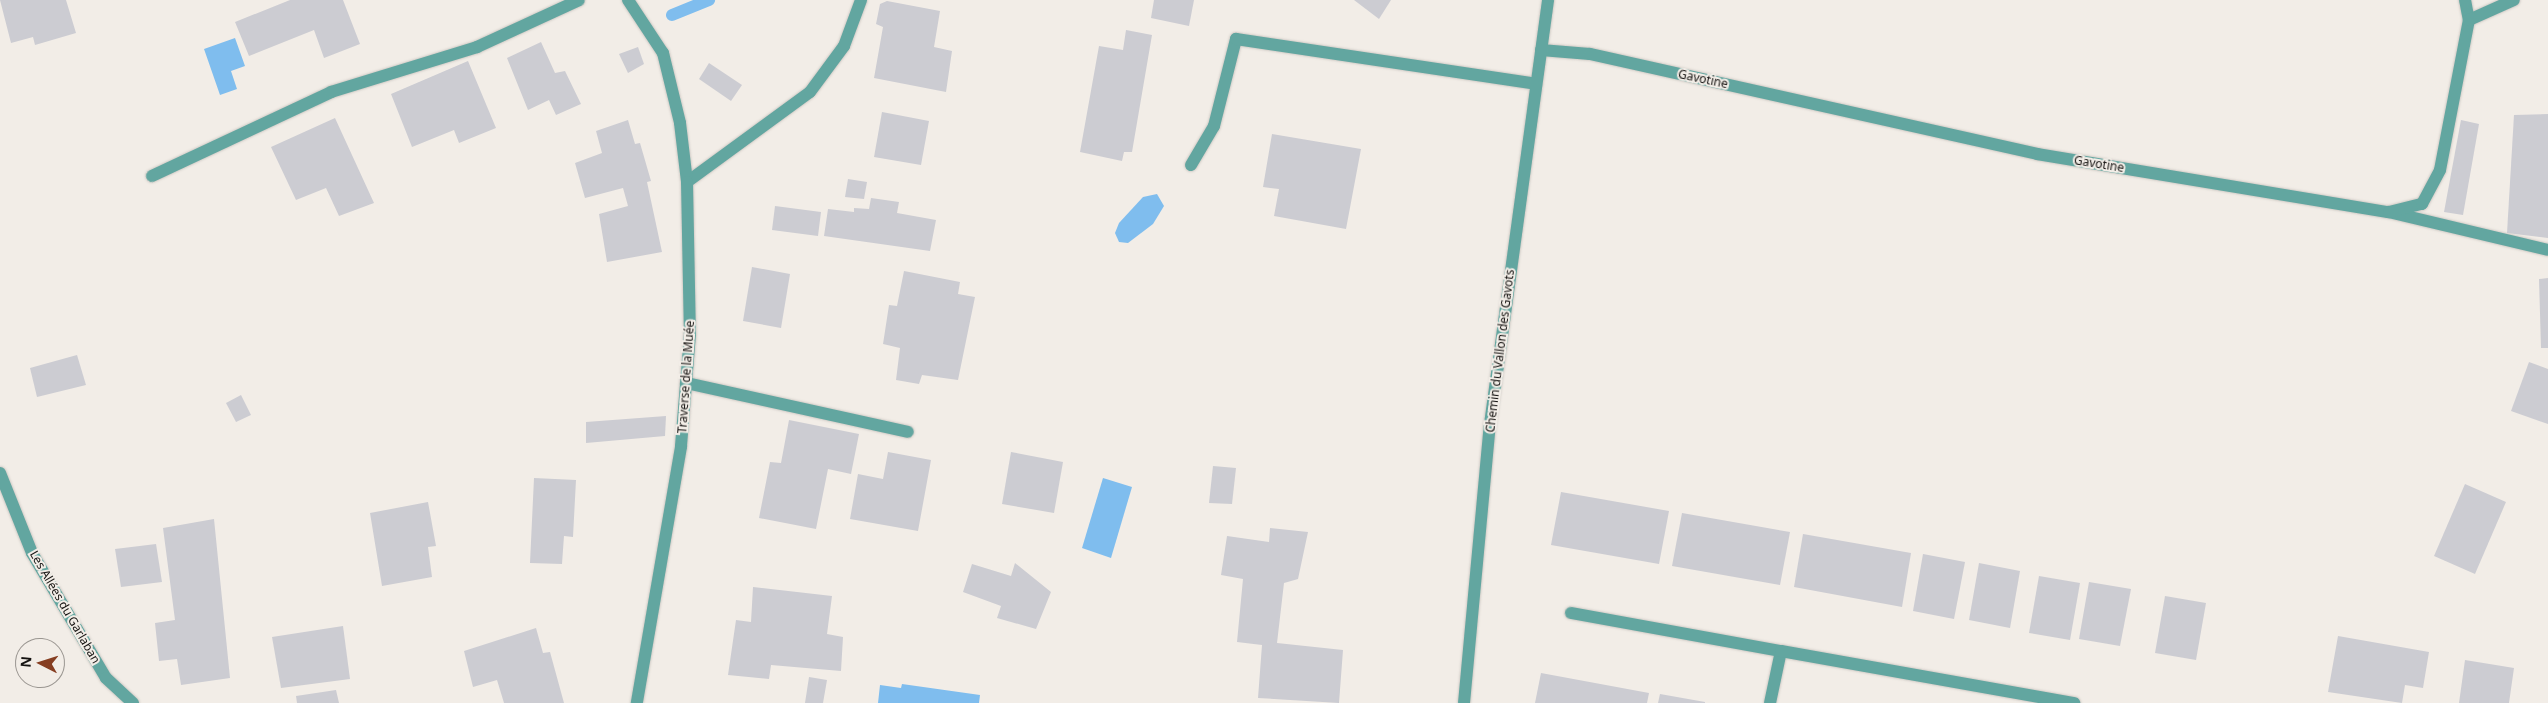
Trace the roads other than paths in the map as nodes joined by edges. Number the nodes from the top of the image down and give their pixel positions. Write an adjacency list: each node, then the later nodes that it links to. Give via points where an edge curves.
1 (579, 0): 11 (street, via 477,47 331,92)
2 (628, 0): 12 (street, Traverse de la Muée, via 663,53 680,123)
3 (861, 0): 12 (street, via 844,46 810,92)
4 (1548, 0): 8 (street, Chemin du Vallon des Gavots)
5 (2465, 0): 7 (street)
6 (2514, 0): 7 (street)
7 (2469, 20): 13 (street, Gavotine, via 2440,170 2422,204)
8 (1541, 50): 9 (street, Chemin du Vallon des Gavots); 13 (street, Gavotine, via 1590,54 2038,154)
9 (1536, 84): 10 (street, via 1236,38 1214,126); 22 (street, Chemin du Vallon des Gavots, via 1490,424)
10 (1191, 165)
11 (152, 176)
12 (687, 182): 15 (street, Traverse de la Muée, via 690,334)
13 (2389, 212): 14 (street)
14 (2548, 250)
15 (686, 383): 16 (street); 21 (street, Traverse de la Muée, via 681,447)
16 (908, 432)
17 (0, 473): 20 (street, Les Allées du Garlaban, via 32,553 106,678)
18 (1571, 613): 19 (street)
19 (1781, 651): 23 (street); 24 (street)
20 (133, 703)
21 (637, 703)
22 (1464, 703)
23 (1770, 703)
24 (2074, 703)

